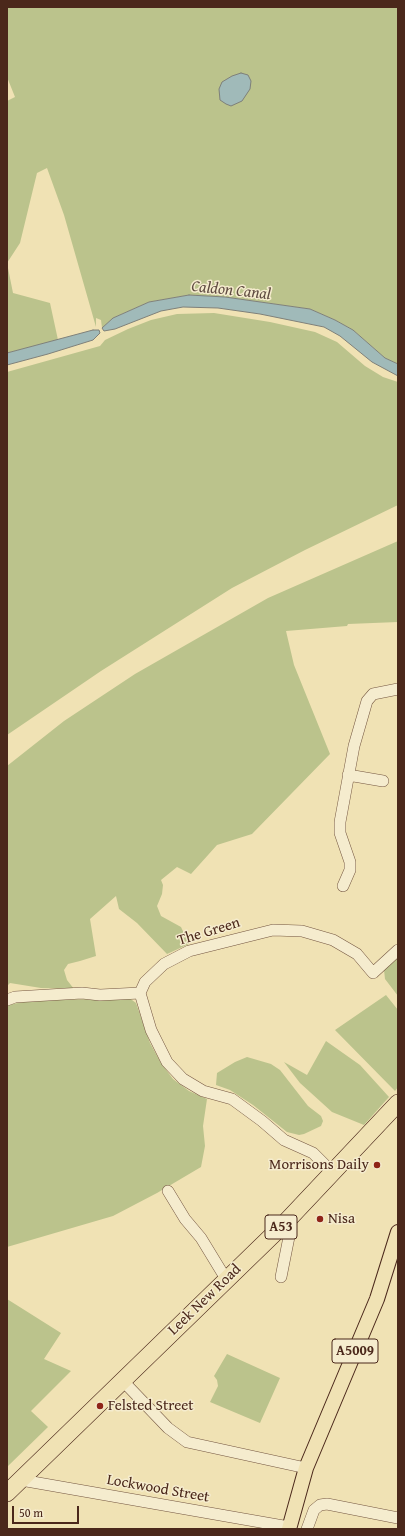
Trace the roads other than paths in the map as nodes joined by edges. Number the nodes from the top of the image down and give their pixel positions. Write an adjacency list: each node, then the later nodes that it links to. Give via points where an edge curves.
1 (398, 689): 2 (street, via 373,694 367,701)
2 (348, 775): 3 (street); 4 (street, via 340,833 350,870)
3 (383, 781)
4 (343, 886)
5 (398, 950): 6 (street, The Green, via 373,973 357,954 333,940 302,931 273,930 189,951 164,964 145,982)
6 (140, 993): 7 (street, via 74,993 15,997); 9 (street, via 150,1030 158,1046 167,1062 183,1079 203,1091 232,1099 284,1140 313,1153)
7 (7, 1000)
8 (398, 1103): 9 (highway, Leek New Road / A53)
9 (332, 1172): 11 (highway, Leek New Road / A53)
10 (173, 1194): 14 (street, via 185,1219 202,1238)
11 (283, 1225): 13 (street, via 290,1232); 14 (highway, Leek New Road / A53)
12 (398, 1235): 16 (main road, A5009, via 377,1300)
13 (282, 1277)
14 (226, 1280): 15 (highway, Leek New Road / A53)
15 (122, 1380): 16 (street, via 168,1428 187,1442); 17 (highway, Leek New Road / A53)
16 (306, 1468): 20 (main road, A5009)
17 (21, 1480): 18 (highway, Leek New Road / A53); 20 (street, Lockwood Street)
18 (7, 1493)
19 (398, 1518): 21 (street, via 328,1504 320,1505 314,1510)
20 (290, 1524): 21 (street, Lockwood Street)
21 (308, 1525)

